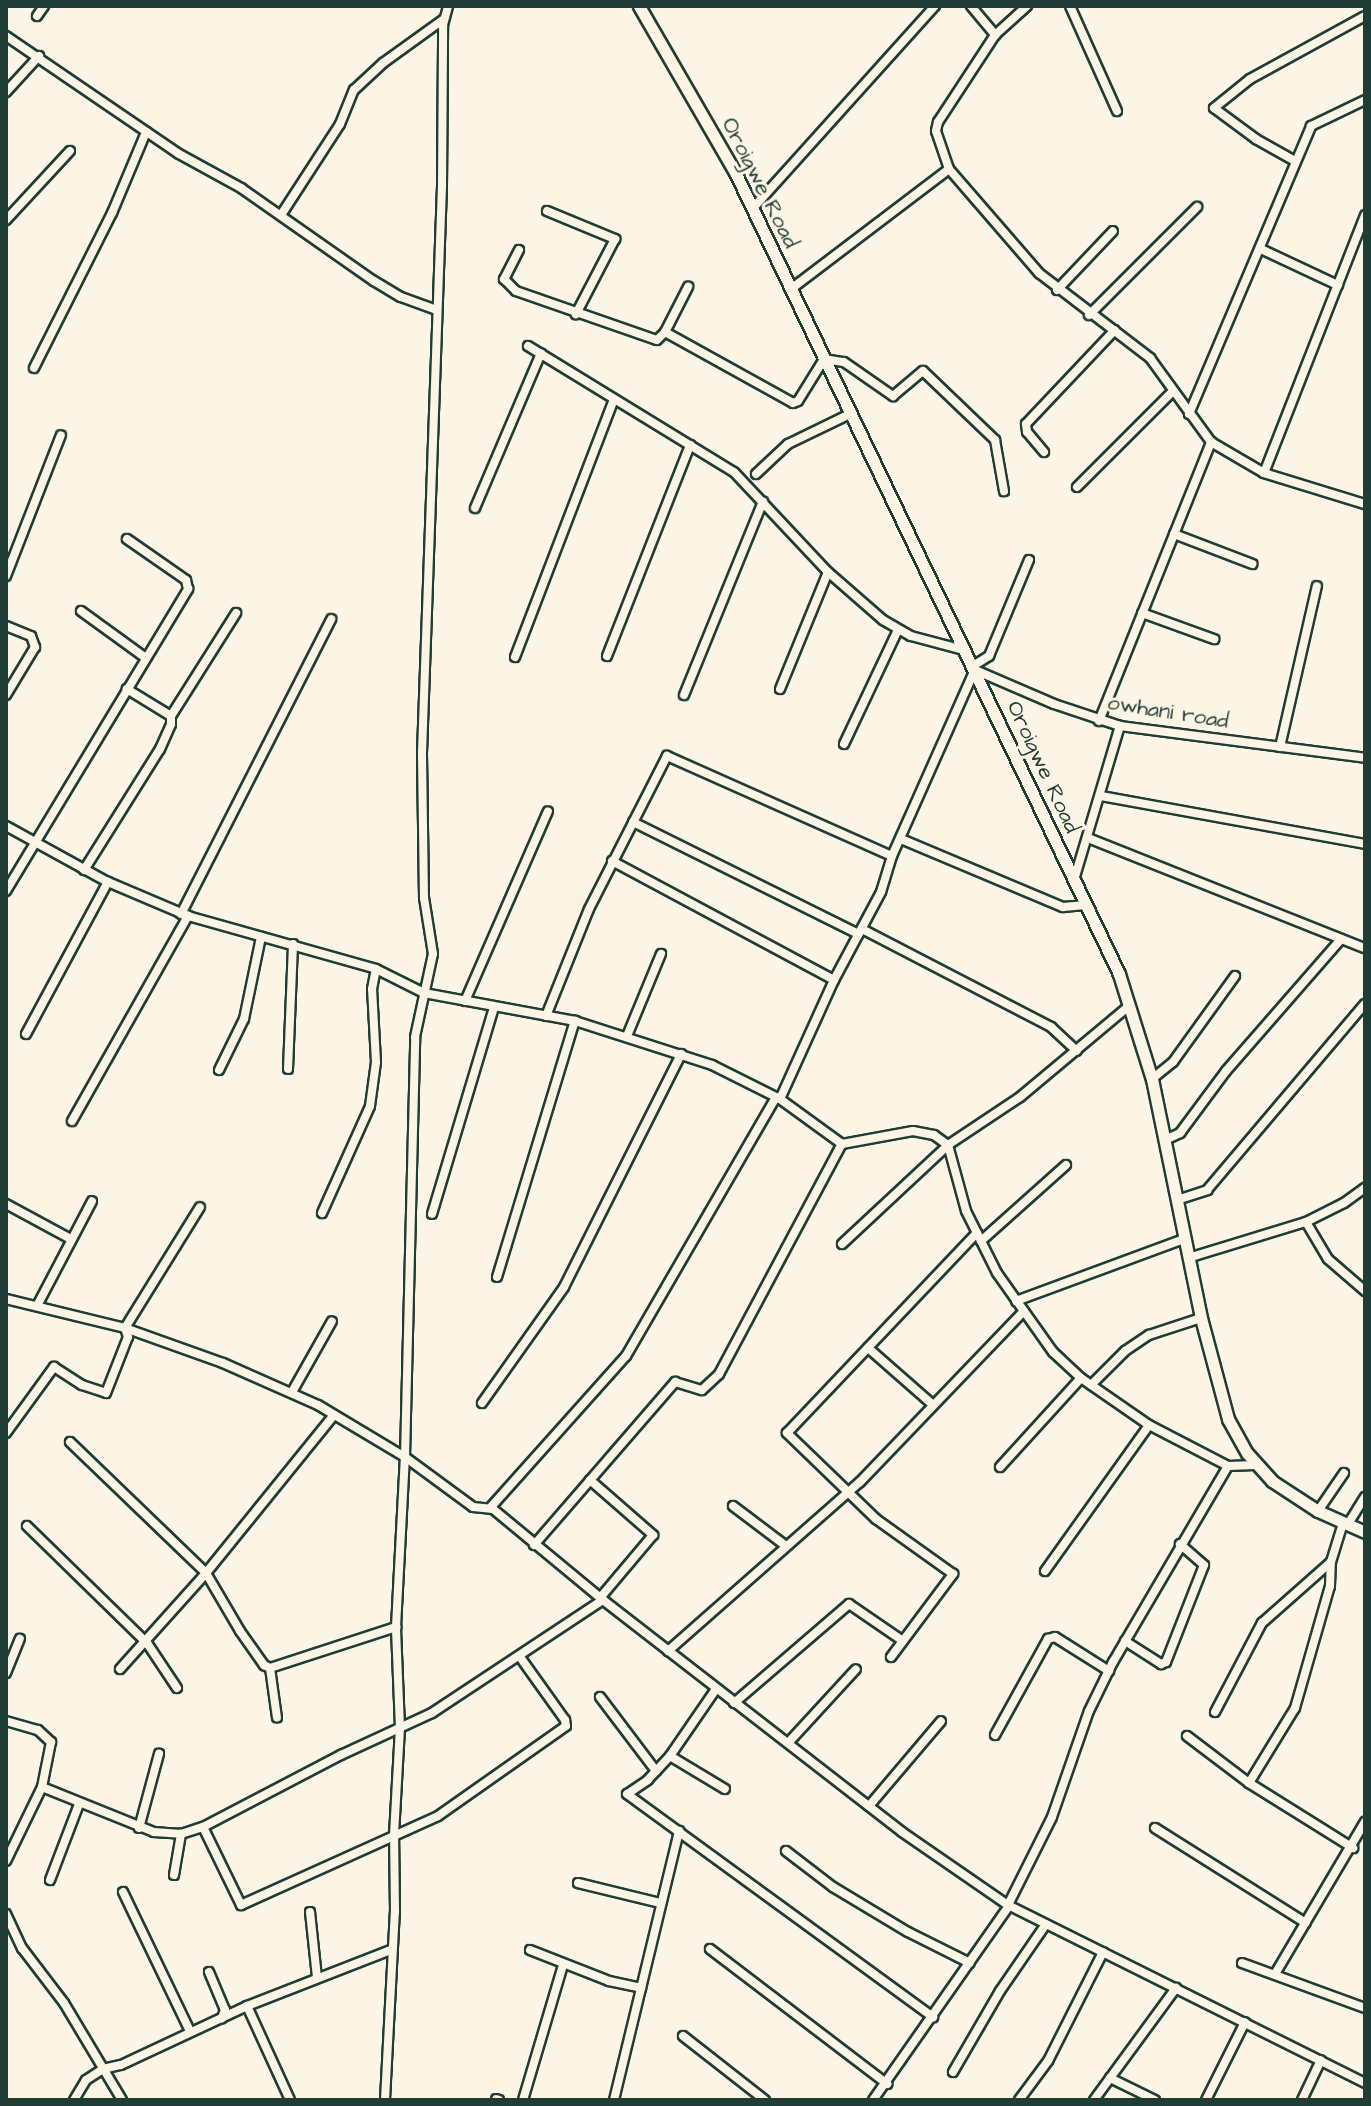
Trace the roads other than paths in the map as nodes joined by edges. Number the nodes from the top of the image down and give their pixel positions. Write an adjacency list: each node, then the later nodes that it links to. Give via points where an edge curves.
1 (44, 6): 8 (street)
2 (448, 6): 10 (street)
3 (639, 6): 22 (street, Oroigwe Road)
4 (935, 6): 22 (street)
5 (971, 6): 11 (street)
6 (1027, 6): 11 (street)
7 (1070, 6): 16 (street)
8 (37, 16)
9 (1365, 16): 19 (street, via 1250,79 1214,108)
10 (444, 19): 24 (street, via 354,90 340,124); 34 (street)
11 (995, 35): 20 (street, via 936,128)
12 (6, 36): 13 (street)
13 (39, 56): 14 (street); 17 (street)
14 (6, 92)
15 (1365, 100): 19 (street, via 1313,123)
16 (1117, 111)
17 (146, 132): 24 (street); 42 (street, via 112,213)
18 (70, 151): 26 (street)
19 (1295, 161): 28 (street)
20 (949, 169): 32 (street); 33 (street)
21 (1197, 207): 36 (street)
22 (753, 208): 32 (street, Oroigwe Road)
23 (547, 211): 35 (street, via 615,239)
24 (281, 215): 34 (street, via 401,297)
25 (1365, 215): 30 (street)
26 (6, 220)
27 (1113, 231): 33 (street)
28 (1261, 249): 30 (street); 46 (street)
29 (519, 250): 35 (street, via 505,274 506,285)
30 (1338, 285): 51 (street)
31 (688, 287): 38 (street)
32 (791, 289): 41 (street, Oroigwe Road)
33 (1057, 290): 36 (street)
34 (437, 310): 112 (street, via 422,753 424,898 433,954)
35 (576, 314): 38 (street, via 657,340)
36 (1089, 315): 37 (street)
37 (1115, 330): 43 (street, via 1150,358); 50 (street, via 1026,424)
38 (665, 332): 41 (street, via 793,403)
39 (528, 346): 40 (street)
40 (541, 353): 44 (street); 57 (street)
41 (824, 359): 45 (street, Oroigwe Road); 54 (street, via 844,362 893,396 920,372 927,374 995,440)
42 (34, 368)
43 (1173, 391): 46 (street); 53 (street)
44 (614, 399): 49 (street); 74 (street)
45 (850, 414): 52 (street, via 788,444); 72 (street, Oroigwe Road)
46 (1189, 414): 48 (street)
47 (61, 435): 63 (street)
48 (1211, 442): 51 (street); 58 (street)
49 (690, 445): 55 (street, via 734,472); 73 (street)
50 (1044, 452)
51 (1264, 473): 56 (street)
52 (756, 474)
53 (1077, 487)
54 (1004, 491)
55 (763, 501): 62 (street); 80 (street)
56 (1365, 504)
57 (475, 508)
58 (1174, 534): 61 (street); 67 (street)
59 (127, 539): 75 (street, via 188,585)
60 (1029, 560): 76 (street, via 989,656)
61 (1252, 564)
62 (828, 572): 70 (street); 78 (street)
63 (6, 576)
64 (1317, 586): 85 (street)
65 (81, 611): 75 (street)
66 (236, 613): 81 (street)
67 (1142, 613): 71 (street); 82 (street)
68 (331, 619): 102 (street)
69 (6, 626): 79 (street, via 31,636 35,647)
70 (898, 630): 72 (street); 84 (street)
71 (1214, 639)
72 (964, 650): 76 (street, Oroigwe Road)
73 (607, 656)
74 (515, 657)
75 (146, 658): 77 (street)
76 (974, 668): 82 (street, owhani road); 92 (street); 98 (street, Oroigwe Road)
77 (127, 689): 81 (street); 93 (street)
78 (780, 689)
79 (6, 695)
80 (684, 695)
81 (171, 716): 97 (street, via 160,749)
82 (1099, 721): 83 (street, owhani road)
83 (1120, 726): 85 (street, owhani road); 87 (street)
84 (844, 744)
85 (1280, 747): 86 (street, owhani road)
86 (1365, 758)
87 (1101, 796): 91 (street); 94 (street)
88 (548, 811): 113 (street)
89 (633, 822): 95 (street, via 670,755); 96 (street); 103 (street)
90 (6, 826): 93 (street)
91 (1088, 838): 98 (street); 105 (street)
92 (901, 839): 95 (street); 101 (street, via 1063,907)
93 (33, 843): 97 (street); 100 (street)
94 (1365, 844)
95 (892, 856): 103 (street, via 881,892)
96 (612, 861): 111 (street); 117 (street)
97 (84, 870): 99 (street)
98 (1074, 881): 101 (street, Oroigwe Road)
99 (108, 882): 102 (street); 119 (street)
100 (6, 891)
101 (1086, 905): 115 (street, Oroigwe Road)
102 (184, 915): 104 (street); 127 (street)
103 (860, 931): 111 (street); 121 (street, via 1051,1027)
104 (261, 937): 106 (street); 124 (street, via 244,1019)
105 (1341, 939): 107 (street); 128 (street, via 1226,1071 1180,1133)
106 (293, 944): 109 (street); 123 (street)
107 (1365, 948)
108 (661, 954): 120 (street)
109 (376, 969): 112 (street); 137 (street, via 376,1062 370,1106)
110 (1235, 976): 125 (street, via 1173,1062)
111 (834, 980): 126 (street)
112 (424, 993): 113 (street); 164 (street, via 415,1037)
113 (465, 1001): 116 (street)
114 (1365, 1004): 133 (street, via 1207,1190)
115 (1130, 1005): 121 (street); 125 (street, Oroigwe Road)
116 (494, 1007): 117 (street); 138 (street)
117 (546, 1016): 118 (street)
118 (575, 1021): 120 (street); 145 (street)
119 (26, 1034)
120 (627, 1036): 122 (street)
121 (1077, 1051): 130 (street)
122 (681, 1054): 126 (street); 158 (street, via 564,1287)
123 (288, 1069)
124 (219, 1070)
125 (1152, 1079): 128 (street, Oroigwe Road)
126 (778, 1098): 129 (street); 173 (street, via 626,1356)
127 (72, 1121)
128 (1165, 1140): 133 (street, Oroigwe Road)
129 (842, 1144): 130 (street, via 913,1131 934,1135); 169 (street, via 719,1374 702,1390 675,1382)
130 (948, 1145): 140 (street); 143 (street)
131 (1066, 1165): 140 (street)
132 (1365, 1188): 139 (street)
133 (1177, 1200): 142 (street, Oroigwe Road)
134 (92, 1201): 141 (street)
135 (6, 1204): 141 (street)
136 (200, 1207): 153 (street)
137 (322, 1213)
138 (432, 1214)
139 (1306, 1222): 144 (street); 146 (street, via 1328,1259)
140 (979, 1237): 148 (street); 154 (street)
141 (69, 1238): 149 (street)
142 (1184, 1239): 144 (street, Oroigwe Road); 148 (street)
143 (842, 1244)
144 (1188, 1258): 151 (street, Oroigwe Road)
145 (497, 1277)
146 (1365, 1291)
147 (6, 1299): 149 (street)
148 (1016, 1301): 150 (street)
149 (38, 1304): 153 (street)
150 (1023, 1312): 155 (street); 159 (street)
151 (1201, 1318): 156 (street, via 1149,1335); 165 (street, Oroigwe Road, via 1223,1408)
152 (332, 1321): 157 (street)
153 (125, 1328): 157 (street); 162 (street, via 128,1337 106,1393 54,1367)
154 (868, 1348): 159 (street); 170 (street, via 787,1433)
155 (1081, 1378): 156 (street); 167 (street)
156 (1091, 1385): 161 (street)
157 (292, 1392): 160 (street)
158 (482, 1403)
159 (933, 1405): 170 (street)
160 (334, 1415): 164 (street); 183 (street)
161 (1149, 1425): 166 (street); 182 (street)
162 (6, 1433)
163 (70, 1442): 183 (street)
164 (405, 1457): 173 (street, via 473,1507); 185 (street)
165 (1255, 1465): 166 (street); 174 (street, Oroigwe Road)
166 (1228, 1466): 178 (street)
167 (1000, 1467)
168 (1344, 1473): 174 (street)
169 (590, 1480): 179 (street); 184 (street, via 653,1535)
170 (851, 1491): 180 (street); 187 (street, via 883,1525 953,1574)
171 (1365, 1497): 175 (street)
172 (733, 1506): 180 (street)
173 (490, 1508): 179 (street)
174 (1318, 1511): 175 (street, Oroigwe Road)
175 (1345, 1524): 177 (street, Oroigwe Road); 181 (street)
176 (27, 1526): 189 (street)
177 (1365, 1532)
178 (1180, 1544): 188 (street); 188 (street, via 1204,1565 1166,1662 1161,1664)
179 (534, 1545): 184 (street)
180 (786, 1546): 190 (street)
181 (1331, 1562): 202 (street, via 1262,1623); 213 (street, via 1330,1586 1295,1708)
182 (1045, 1571)
183 (206, 1573): 189 (street); 193 (street, via 240,1631)
184 (602, 1599): 190 (street); 191 (street)
185 (396, 1627): 193 (street); 206 (street)
186 (20, 1639): 197 (street)
187 (903, 1641): 192 (street); 201 (street, via 849,1604)
188 (1125, 1641): 196 (street)
189 (147, 1643): 194 (street); 198 (street)
190 (668, 1651): 199 (street)
191 (520, 1657): 206 (street); 224 (street, via 565,1720 563,1731 438,1816)
192 (891, 1657)
193 (270, 1668): 203 (street)
194 (120, 1669)
195 (856, 1669): 209 (street)
196 (1109, 1671): 207 (street, via 1055,1637 1048,1639); 233 (street, via 1089,1711 1052,1817)
197 (6, 1673)
198 (177, 1688)
199 (716, 1689): 201 (street); 211 (street)
200 (600, 1697): 212 (street)
201 (734, 1703): 209 (street)
202 (1215, 1712)
203 (277, 1718)
204 (6, 1721): 214 (street, via 38,1730 51,1742)
205 (941, 1721): 217 (street)
206 (400, 1728): 219 (street); 224 (street)
207 (995, 1735)
208 (1187, 1736): 213 (street)
209 (788, 1743): 217 (street)
210 (159, 1754): 220 (street)
211 (670, 1756): 212 (street); 215 (street)
212 (656, 1771): 222 (street, via 627,1794)
213 (1249, 1783): 225 (street)
214 (42, 1787): 216 (street); 227 (street)
215 (725, 1789)
216 (79, 1804): 220 (street); 229 (street)
217 (869, 1806): 233 (street)
218 (1365, 1822): 225 (street)
219 (203, 1827): 223 (street); 224 (street, via 241,1905)
220 (139, 1828): 223 (street)
221 (1155, 1828): 236 (street)
222 (679, 1831): 232 (street); 253 (street)
223 (181, 1834): 228 (street)
224 (394, 1835): 239 (street)
225 (1353, 1848): 236 (street)
226 (786, 1851): 242 (street, via 833,1887)
227 (6, 1861)
228 (174, 1875)
229 (50, 1880)
230 (578, 1883): 232 (street)
231 (123, 1892): 256 (street)
232 (660, 1903): 248 (street)
233 (1009, 1905): 237 (street); 242 (street)
234 (310, 1912): 247 (street)
235 (6, 1914): 259 (street, via 22,1948 64,2003)
236 (1306, 1923): 246 (street)
237 (1046, 1924): 241 (street); 260 (street)
238 (710, 1949): 263 (street)
239 (391, 1950): 247 (street); 267 (street)
240 (530, 1950): 244 (street)
241 (1103, 1952): 249 (street); 272 (street, via 1048,2061)
242 (970, 1963): 253 (street)
243 (1242, 1963): 246 (street)
244 (563, 1965): 248 (street); 268 (street)
245 (209, 1972): 254 (street, via 225,2010)
246 (1275, 1974): 252 (street)
247 (317, 1978): 251 (street)
248 (641, 1988): 269 (street)
249 (1176, 1988): 255 (street); 261 (street)
250 (1365, 1994): 252 (street)
251 (247, 2006): 254 (street); 266 (street)
252 (1362, 2006)
253 (933, 2017): 263 (street)
254 (222, 2018): 256 (street)
255 (1245, 2022): 258 (street); 275 (street)
256 (190, 2031): 259 (street)
257 (683, 2036): 270 (street)
258 (1321, 2060): 262 (street); 276 (street)
259 (103, 2069): 264 (street, via 86,2080); 265 (street)
260 (953, 2072)
261 (1110, 2078): 273 (street); 274 (street)
262 (1365, 2083)
263 (887, 2084): 271 (street)
264 (74, 2100)
265 (122, 2100)
266 (290, 2100)
267 (385, 2100)
268 (523, 2100)
269 (614, 2100)
270 (765, 2100)
271 (873, 2100)
272 (1019, 2100)
273 (1094, 2100)
274 (1155, 2100)
275 (1206, 2100)
276 (1302, 2100)

